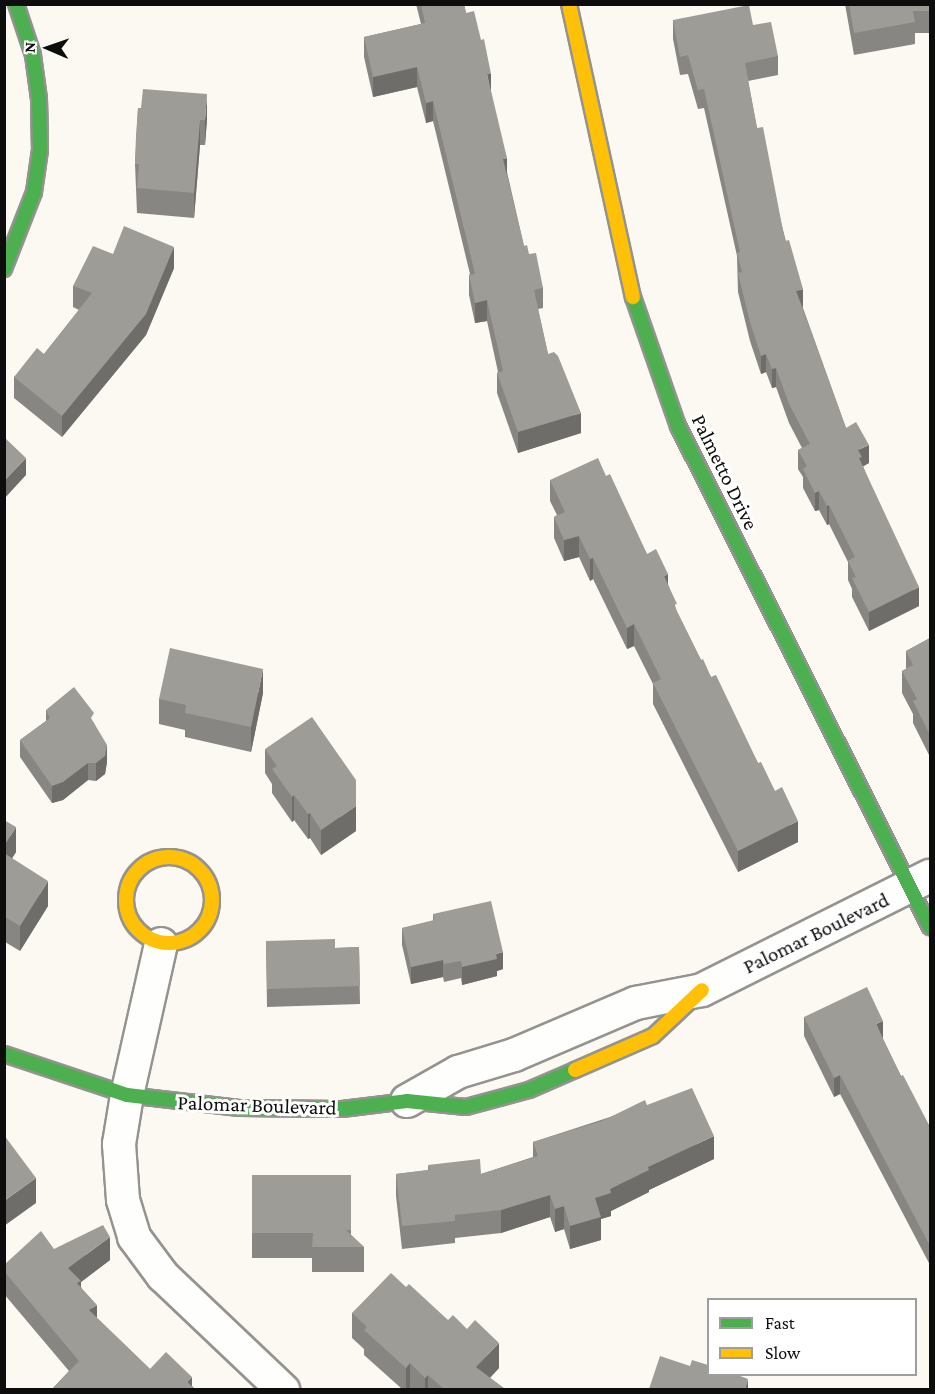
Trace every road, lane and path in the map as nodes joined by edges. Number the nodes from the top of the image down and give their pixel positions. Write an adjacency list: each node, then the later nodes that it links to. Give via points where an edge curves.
1 (16, 4): 3 (street, via 33,55 40,150 34,192)
2 (569, 4): 4 (street, Palmetto Drive, via 634,300 678,426)
3 (4, 269)
4 (920, 881): 5 (street, Palmetto Drive); 9 (street, Palomar Boulevard, via 702,990 636,1003 514,1055 458,1072)
5 (930, 927)
6 (161, 944): 6 (street, via 178,944 194,937 206,924 212,909 212,891 206,875 194,863 177,857 160,857 144,864 126,892 133,926 146,938); 8 (street)
7 (4, 1054): 8 (street, Palomar Boulevard)
8 (127, 1095): 9 (street, Palomar Boulevard, via 238,1108 342,1109); 10 (street, via 119,1171 134,1237 163,1276 197,1311)
9 (407, 1101)
10 (283, 1389)

